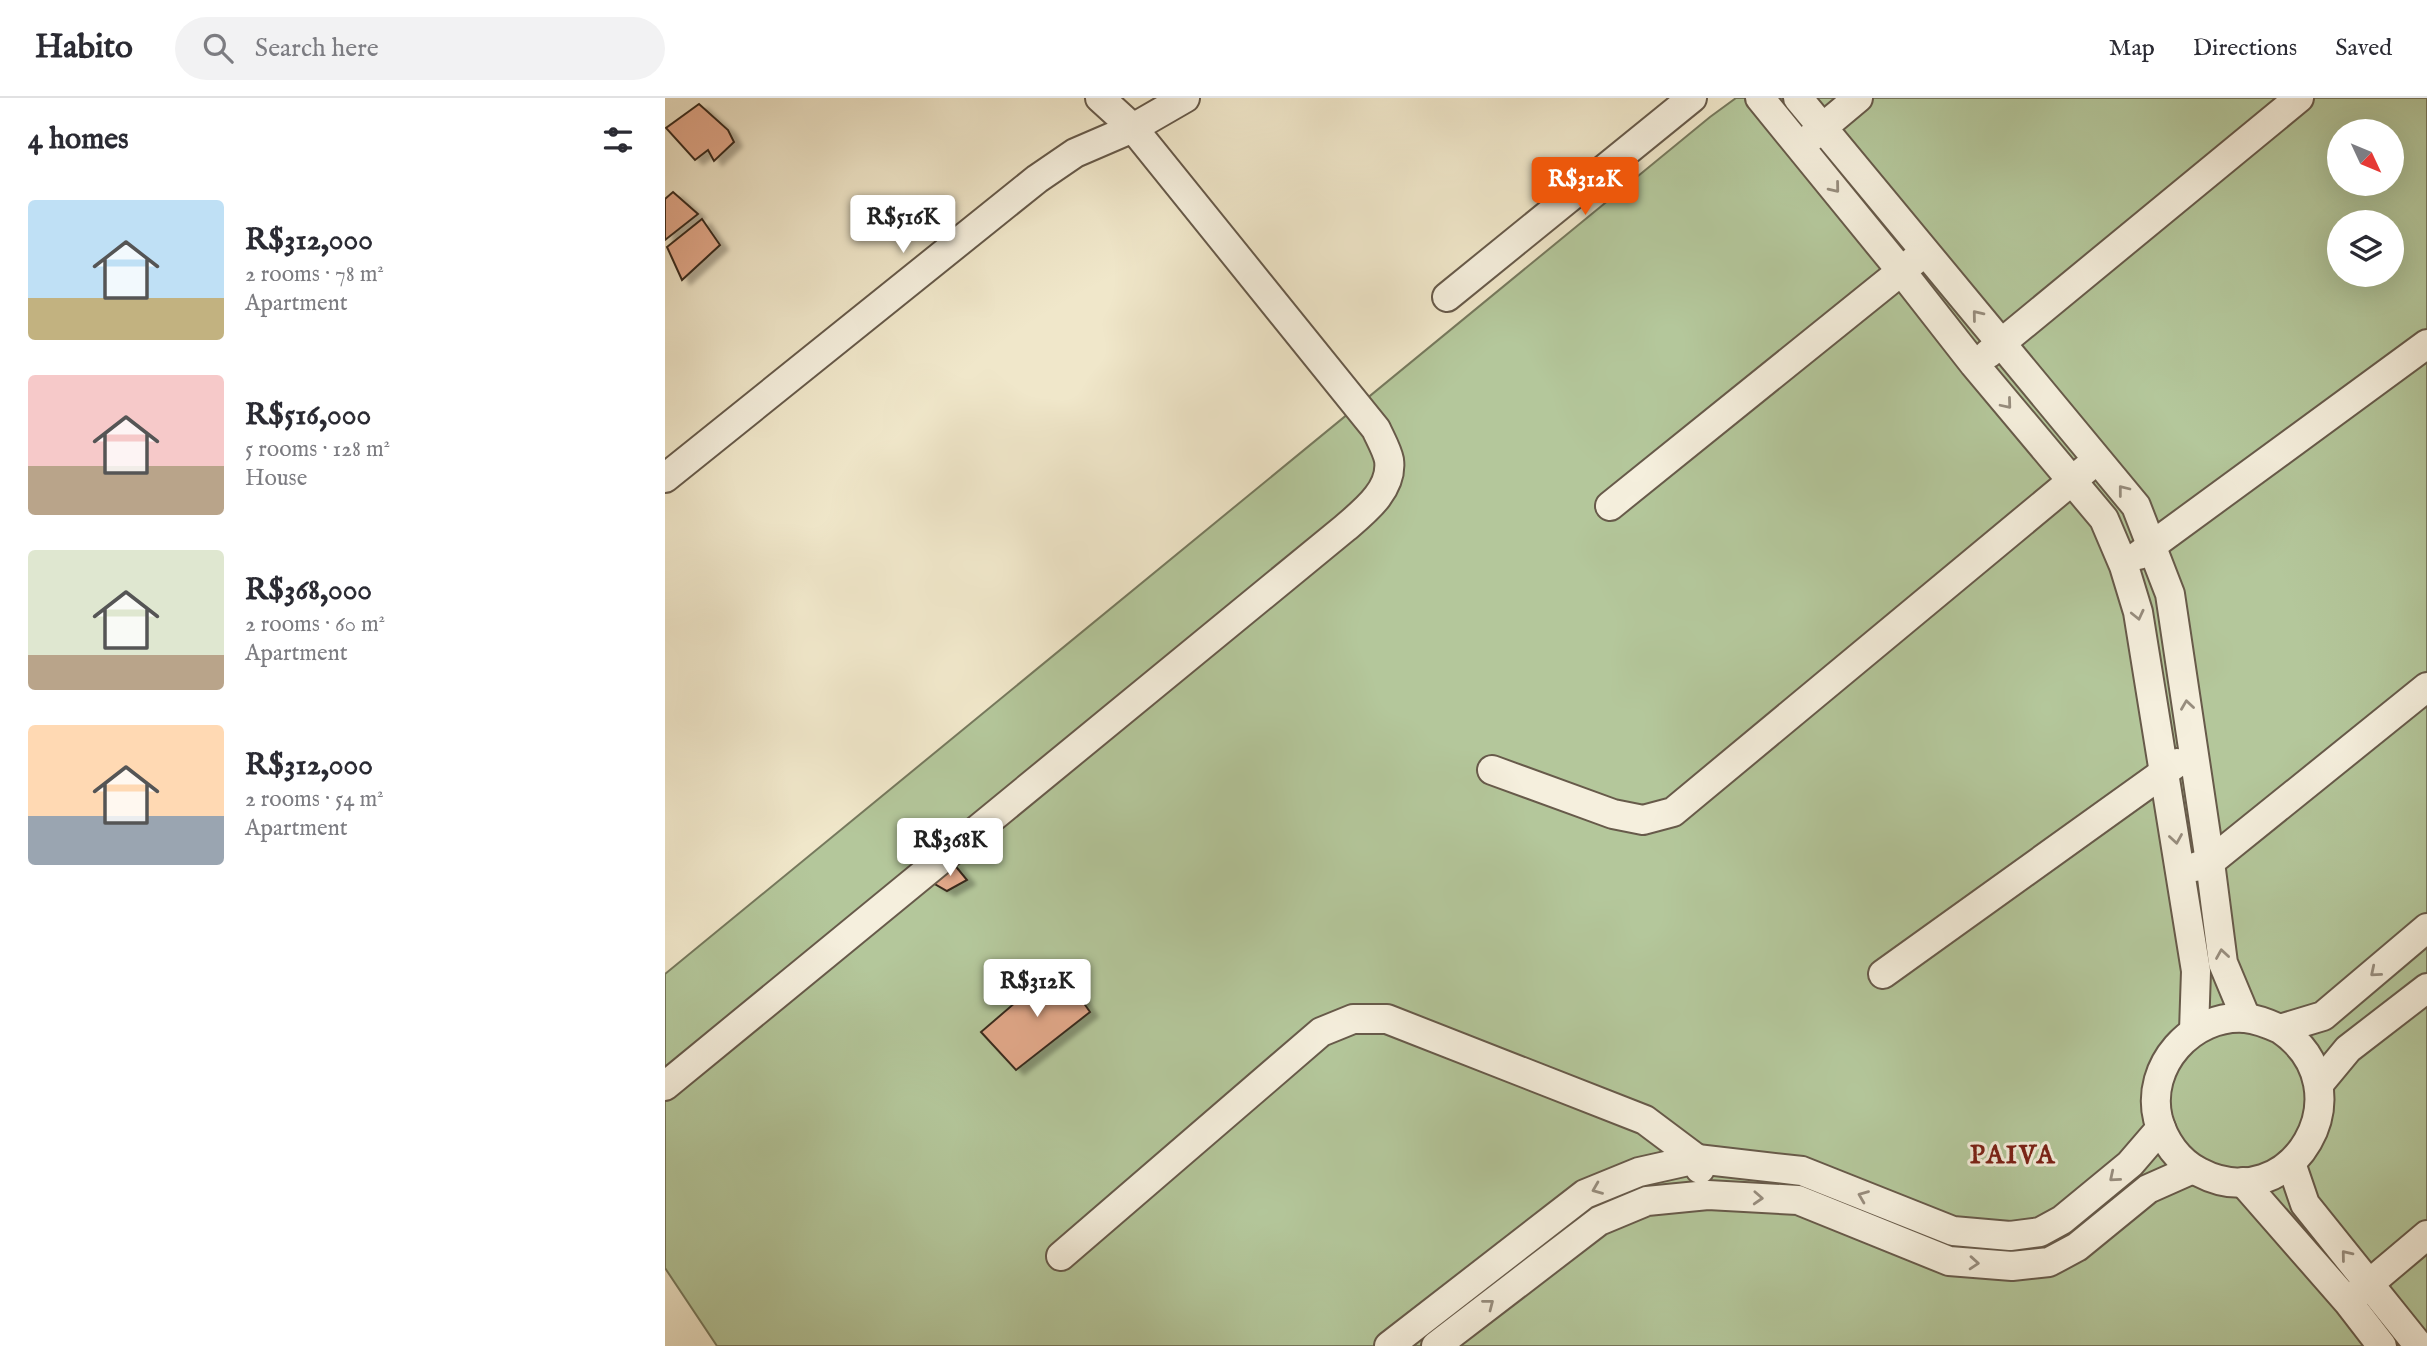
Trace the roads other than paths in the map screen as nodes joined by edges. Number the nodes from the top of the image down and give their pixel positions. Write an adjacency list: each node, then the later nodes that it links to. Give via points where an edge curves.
1 (1100, 98): 9 (street)
2 (1185, 98): 9 (street)
3 (1692, 98): 13 (street)
4 (1760, 98): 10 (street)
5 (1798, 98): 8 (street)
6 (1858, 98): 8 (street)
7 (2299, 98): 14 (street)
8 (1823, 126): 10 (street); 11 (street)
9 (1133, 128): 18 (street, via 1075,153 1037,179); 36 (street, via 1376,429 1388,460 1387,481 1371,505 1345,528)
10 (1801, 147): 12 (street, one-way to 12)
11 (1925, 251): 12 (street); 14 (street, one-way to 11)
12 (1902, 272): 16 (street); 20 (street)
13 (1447, 298)
14 (2001, 344): 16 (street); 17 (street)
15 (2427, 344): 21 (street)
16 (1974, 364): 19 (street, one-way to 19)
17 (2098, 458): 19 (street); 21 (street, one-way to 17, via 2136,506)
18 (665, 478)
19 (2072, 482): 22 (street, via 2104,519); 25 (street, via 1673,812 1643,820 1613,814)
20 (1610, 506)
21 (2153, 546): 22 (street); 24 (street, one-way to 21, via 2170,594)
22 (2124, 566): 26 (street, one-way to 26, via 2138,612)
23 (2427, 687): 27 (street)
24 (2193, 752): 26 (street); 27 (street)
25 (1492, 770)
26 (2164, 772): 28 (street, one-way to 28); 30 (street)
27 (2210, 862): 28 (street); 32 (street, one-way to 27, via 2223,963)
28 (2181, 872): 34 (street, via 2196,971)
29 (2427, 928): 33 (street, one-way to 33, via 2323,1016)
30 (1883, 974)
31 (2427, 988): 35 (street, via 2348,1049)
32 (2246, 1018): 33 (street); 34 (street, via 2210,1023)
33 (2280, 1029): 35 (street, via 2298,1044)
34 (2194, 1031): 37 (street, via 2179,1043 2160,1074 2156,1110)
35 (2319, 1084): 39 (street, via 2321,1101 2312,1135)
36 (665, 1086)
37 (2161, 1128): 40 (street, via 2168,1144); 46 (street, one-way to 46, via 2130,1164)
38 (1697, 1159): 41 (street); 43 (street); 45 (street, one-way to 38, via 1802,1171); 52 (street, via 1645,1120 1387,1019 1353,1019 1321,1032)
39 (2291, 1163): 42 (street, via 2276,1173); 53 (street, one-way to 39, via 2305,1204)
40 (2193, 1169): 42 (street, via 2208,1177); 50 (street, via 2148,1189)
41 (1639, 1172): 44 (street); 47 (street, one-way to 47, via 1585,1194)
42 (2243, 1182): 54 (street)
43 (1708, 1195): 44 (street); 49 (street, one-way to 49, via 1798,1200)
44 (1647, 1201): 51 (street, via 1599,1221)
45 (1899, 1211): 46 (street, via 1953,1231 2010,1236 2040,1232); 49 (street)
46 (2062, 1220): 50 (street)
47 (1538, 1229): 51 (street); 55 (street)
48 (2427, 1235): 53 (street)
49 (1892, 1239): 50 (street, one-way to 50, via 1949,1261 2012,1266 2049,1262)
50 (2077, 1247)
51 (1556, 1253): 57 (street, one-way to 51)
52 (1061, 1256)
53 (2370, 1284): 54 (street); 56 (street)
54 (2349, 1302): 58 (street)
55 (1405, 1341)
56 (2407, 1342)
57 (1436, 1346)
58 (2382, 1346)

